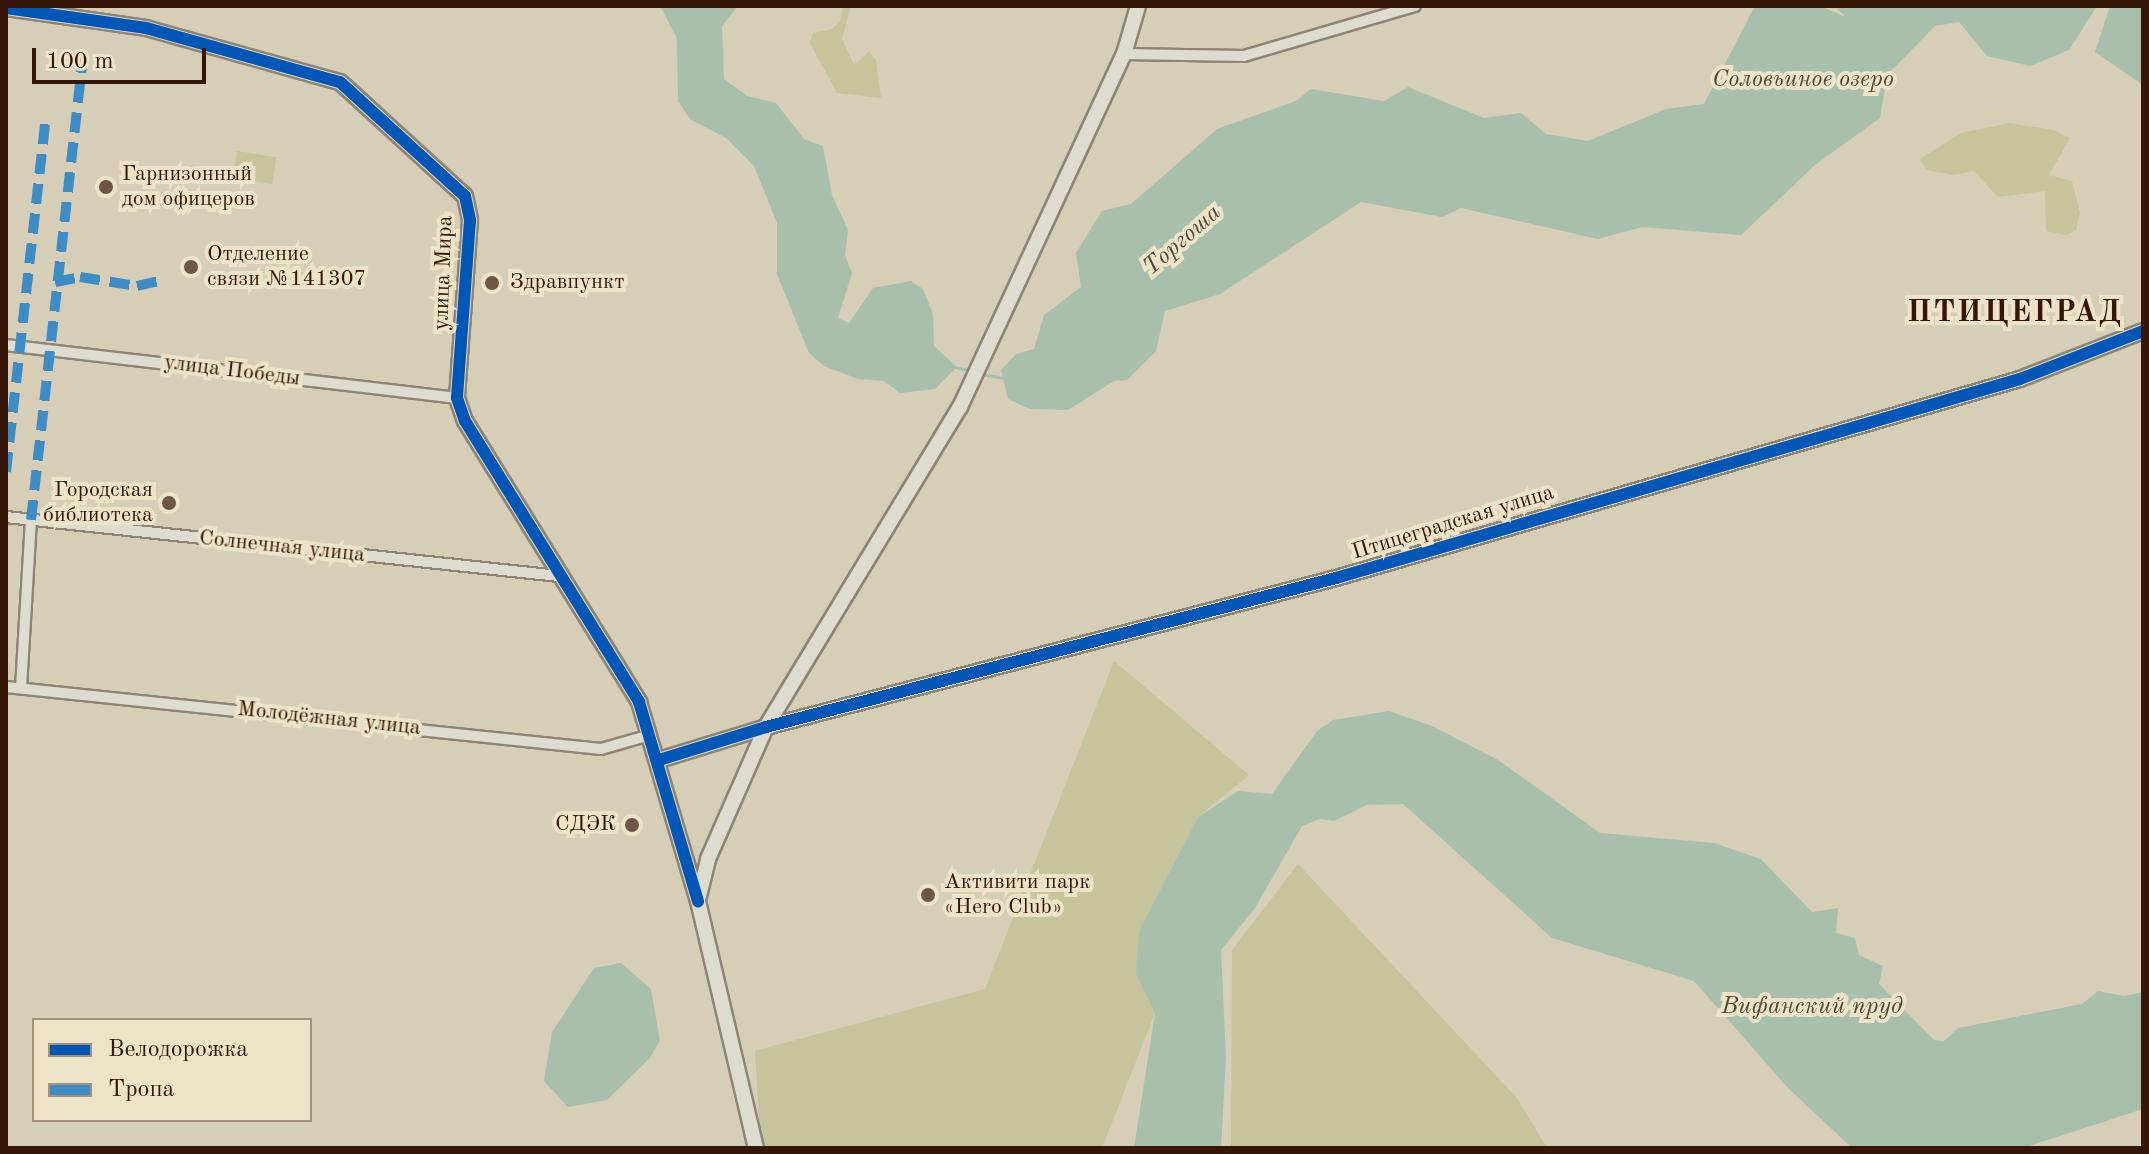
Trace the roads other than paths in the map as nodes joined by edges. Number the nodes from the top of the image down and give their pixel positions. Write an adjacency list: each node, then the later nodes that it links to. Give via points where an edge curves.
1 (1138, 6): 5 (street)
2 (1415, 6): 5 (street, via 1244,56)
3 (6, 8): 4 (street, улица Мира)
4 (56, 10): 8 (street, улица Мира, via 201,41 340,82 465,196 470,220)
5 (1124, 54): 14 (street, via 960,407)
6 (2143, 331): 14 (street, Птицеградская улица, via 2020,379 1336,578)
7 (6, 345): 8 (street, улица Победы)
8 (457, 398): 11 (street, улица Мира, via 465,421)
9 (6, 517): 10 (street, Солнечная улица)
10 (31, 520): 11 (street, Солнечная улица); 13 (street)
11 (559, 576): 15 (street, улица Мира, via 617,663)
12 (6, 687): 13 (street, Молодёжная улица)
13 (21, 688): 15 (street, Молодёжная улица, via 601,749)
14 (766, 727): 16 (street, Птицеградская улица); 17 (street, via 708,859)
15 (650, 735): 16 (street, улица Мира)
16 (659, 760): 17 (street, улица Мира)
17 (698, 901): 18 (street, улица Мира)
18 (756, 1148)

